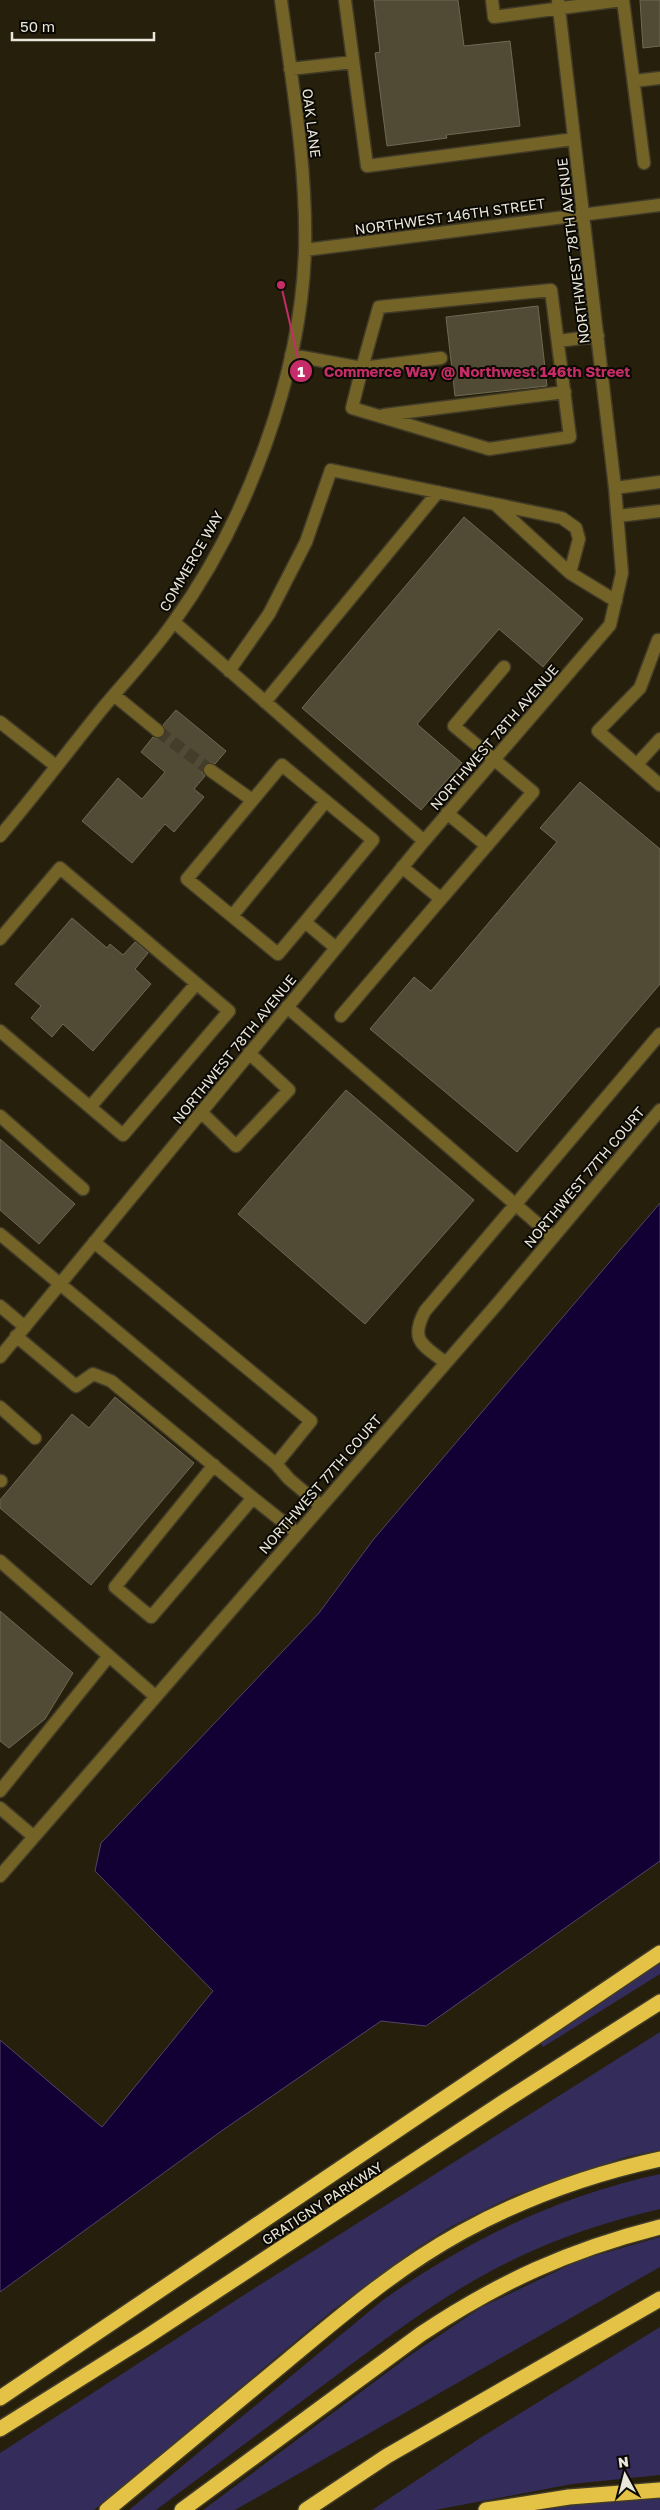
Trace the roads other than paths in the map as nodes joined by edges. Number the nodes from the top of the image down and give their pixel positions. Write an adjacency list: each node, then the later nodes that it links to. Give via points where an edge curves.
1 (281, 0): 7 (street, OAK LANE)
2 (345, 0): 6 (street)
3 (492, 0): 5 (street, via 494,17)
4 (623, 0): 5 (street); 9 (street)
5 (558, 4): 10 (street, NORTHWEST 78TH AVENUE)
6 (353, 62): 7 (street); 10 (street, via 367,166)
7 (290, 70): 14 (street, OAK LANE, via 304,175)
8 (660, 78): 9 (street)
9 (634, 81): 11 (street)
10 (574, 139): 13 (street, NORTHWEST 78TH AVENUE)
11 (644, 163)
12 (660, 205): 13 (street, NORTHWEST 146TH STREET)
13 (583, 214): 14 (street, NORTHWEST 146TH STREET); 15 (street, NORTHWEST 78TH AVENUE)
14 (304, 250): 17 (street, COMMERCE WAY)
15 (598, 336): 16 (street); 23 (street, NORTHWEST 78TH AVENUE)
16 (558, 341): 19 (street, via 551,290 379,308); 20 (street)
17 (291, 354): 19 (street); 30 (street, COMMERCE WAY, via 252,482 218,551)
18 (441, 358): 19 (street)
19 (362, 368): 21 (street, via 352,408)
20 (565, 392): 21 (street); 21 (street, via 570,437 489,448)
21 (379, 416)
22 (660, 482): 23 (street)
23 (615, 488): 27 (street, NORTHWEST 78TH AVENUE)
24 (438, 492): 25 (street); 33 (street, via 331,470 306,542 269,614); 35 (street)
25 (496, 505): 28 (street); 28 (street, via 562,518 576,528 579,539)
26 (660, 511): 27 (street)
27 (618, 516): 29 (street, NORTHWEST 78TH AVENUE, via 622,573)
28 (570, 573): 29 (street)
29 (616, 601): 39 (street, NORTHWEST 78TH AVENUE, via 610,624)
30 (174, 622): 33 (street); 34 (street, COMMERCE WAY)
31 (660, 640): 40 (street, via 640,688 598,731)
32 (504, 667): 39 (street, via 454,726)
33 (229, 671): 35 (street)
34 (114, 695): 37 (street); 41 (street, COMMERCE WAY)
35 (265, 702): 48 (street)
36 (0, 722): 41 (street)
37 (158, 731)
38 (660, 739): 40 (street)
39 (494, 760): 46 (street, NORTHWEST 78TH AVENUE); 49 (street, via 532,792)
40 (637, 764): 43 (street)
41 (56, 766): 47 (street, COMMERCE WAY)
42 (210, 770): 44 (street)
43 (660, 785)
44 (252, 800): 45 (street, via 282,765); 52 (street, via 187,880)
45 (326, 801): 52 (street); 53 (street, via 373,840)
46 (448, 813): 48 (street, NORTHWEST 78TH AVENUE); 49 (street)
47 (0, 836)
48 (424, 841): 50 (street, NORTHWEST 78TH AVENUE)
49 (487, 846): 51 (street)
50 (402, 867): 51 (street); 55 (street, NORTHWEST 78TH AVENUE)
51 (441, 899): 58 (street)
52 (232, 916): 53 (street, via 278,954)
53 (305, 922): 55 (street)
54 (0, 939): 56 (street, via 60,868)
55 (336, 948): 57 (street, NORTHWEST 78TH AVENUE)
56 (196, 984): 62 (street); 62 (street, via 229,1011 123,1135)
57 (287, 1007): 61 (street, NORTHWEST 78TH AVENUE); 67 (street)
58 (341, 1016)
59 (0, 1031): 62 (street)
60 (660, 1034): 67 (street)
61 (249, 1053): 64 (street, NORTHWEST 78TH AVENUE); 64 (street, via 289,1090 236,1146)
62 (90, 1107)
63 (660, 1110): 69 (street, NORTHWEST 77TH COURT)
64 (200, 1112): 70 (street, NORTHWEST 78TH AVENUE)
65 (0, 1116): 66 (street)
66 (83, 1189)
67 (514, 1204): 69 (street); 75 (street, via 419,1321 419,1342)
68 (0, 1234): 71 (street)
69 (553, 1237): 75 (street, NORTHWEST 77TH COURT)
70 (94, 1242): 71 (street, NORTHWEST 78TH AVENUE); 78 (street, via 311,1421)
71 (59, 1285): 73 (street, NORTHWEST 78TH AVENUE); 78 (street)
72 (0, 1306): 73 (street)
73 (20, 1332): 74 (street, NORTHWEST 78TH AVENUE); 79 (street, via 76,1386 93,1374 111,1381)
74 (0, 1357)
75 (446, 1363): 81 (street, NORTHWEST 77TH COURT)
76 (0, 1407): 77 (street)
77 (35, 1438)
78 (276, 1464): 81 (street)
79 (214, 1465): 80 (street); 80 (street, via 115,1587 151,1617)
80 (253, 1498): 82 (street)
81 (321, 1506): 82 (street, NORTHWEST 77TH COURT)
82 (297, 1533): 85 (street, NORTHWEST 77TH COURT)
83 (0, 1561): 84 (street)
84 (109, 1656): 85 (street); 86 (street)
85 (155, 1696): 88 (street, NORTHWEST 77TH COURT)
86 (0, 1791)
87 (0, 1808): 88 (street)
88 (33, 1836): 89 (street, NORTHWEST 77TH COURT)
89 (0, 1876)
90 (660, 1953): 95 (highway)
91 (660, 2002): 96 (highway, GRATIGNY PARKWAY, via 170,2322)
92 (660, 2159): 98 (highway, via 546,2193 503,2211 420,2257 353,2306)
93 (660, 2226): 99 (highway, via 537,2267 457,2310)
94 (660, 2299): 100 (highway, via 387,2456)
95 (0, 2398)
96 (0, 2429)
97 (660, 2490): 101 (highway, via 569,2497)
98 (107, 2510)
99 (182, 2510)
100 (306, 2510)
101 (486, 2510)

